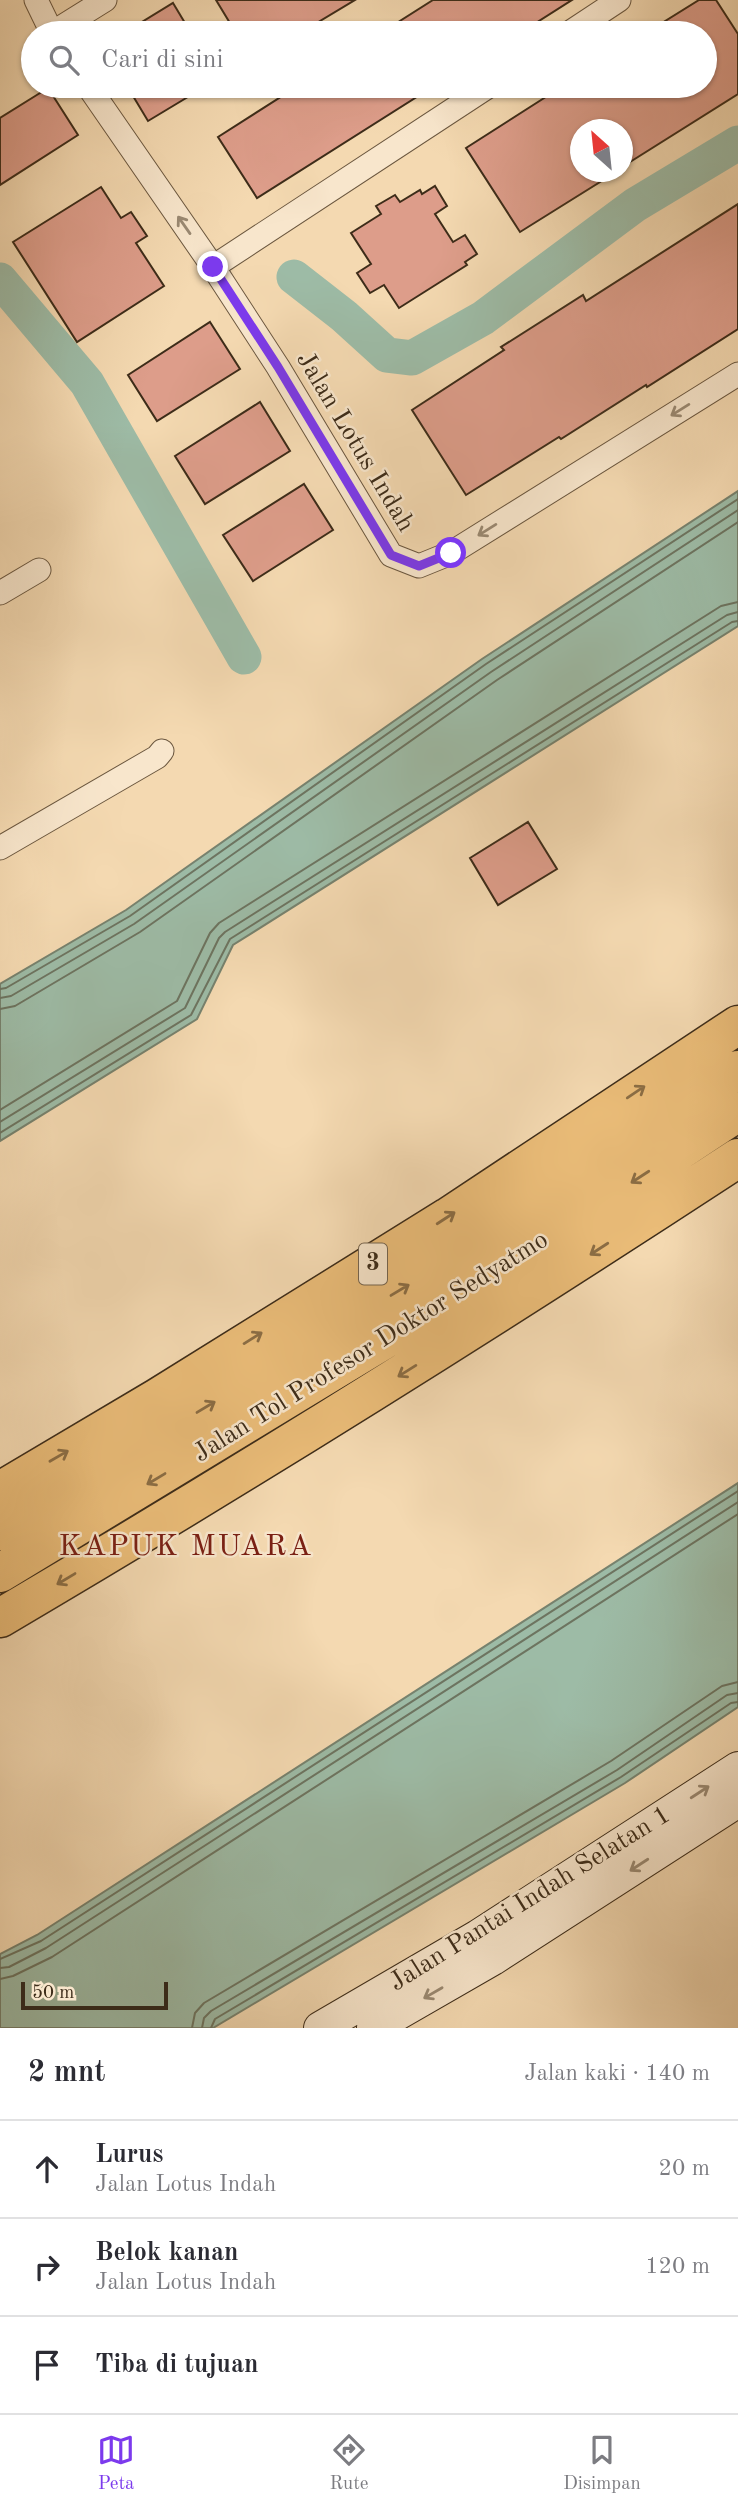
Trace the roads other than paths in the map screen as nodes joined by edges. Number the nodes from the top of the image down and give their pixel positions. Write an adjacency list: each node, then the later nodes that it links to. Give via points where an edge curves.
1 (36, 0): 4 (street)
2 (106, 0): 5 (street)
3 (619, 0): 6 (street)
4 (46, 21)
5 (72, 21)
6 (587, 21)
7 (96, 98): 9 (street, Jalan Lotus Indah, one-way to 7)
8 (471, 98): 9 (street)
9 (213, 267): 10 (street, Jalan Lotus Indah, one-way to 9, via 451,553 419,566 391,555)
10 (738, 374)
11 (39, 570): 12 (street)
12 (0, 593)
13 (162, 751): 14 (street)
14 (0, 848)
15 (738, 1025): 19 (highway, 3, one-way to 15, via 448,1217)
16 (738, 1070): 20 (highway, Jalan Tol Profesor Doktor Sedyatmo / 3, one-way to 16, via 475,1244)
17 (738, 1112): 21 (highway, Jalan Tol Profesor Doktor Sedyatmo, one-way to 21, via 499,1270)
18 (738, 1158): 22 (highway, Jalan Tol Profesor Doktor Sedyatmo, one-way to 22, via 241,1475)
19 (0, 1491)
20 (0, 1531)
21 (0, 1573)
22 (0, 1618)
23 (738, 1768): 25 (street, Jalan Pantai Indah Selatan 1, one-way to 23)
24 (738, 1801): 25 (street, Jalan Pantai Indah Selatan 1, one-way to 25)
25 (485, 1947): 26 (street, Jalan Pantai Indah Selatan 1); 27 (street, Jalan Pantai Indah Selatan 1, one-way to 27)
26 (320, 2028)
27 (373, 2028)

